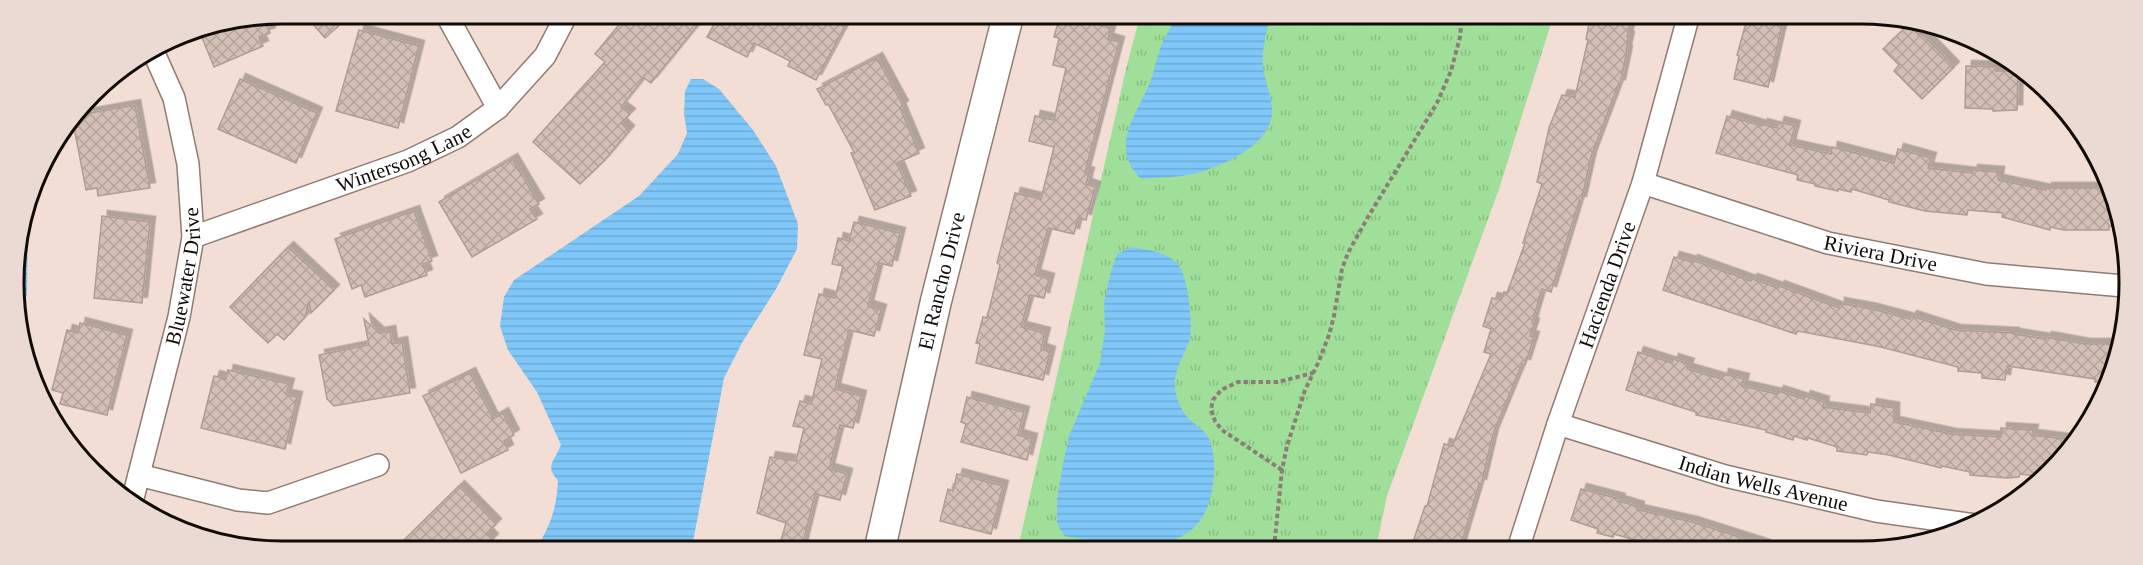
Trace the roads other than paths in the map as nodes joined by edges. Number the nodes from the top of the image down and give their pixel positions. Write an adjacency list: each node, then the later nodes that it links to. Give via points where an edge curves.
1 (452, 24): 6 (street)
2 (562, 24): 6 (street, Wintersong Lane, via 544,56)
3 (1006, 24): 15 (street, El Rancho Drive, via 936,302)
4 (1686, 24): 7 (street, Hacienda Drive)
5 (156, 57): 8 (street, Bluewater Drive, via 177,109 188,164)
6 (498, 108): 8 (street, Wintersong Lane, via 458,137 408,161)
7 (1643, 183): 9 (street, Riviera Drive, via 1828,243 1986,274); 10 (street, Hacienda Drive)
8 (193, 237): 12 (street, Bluewater Drive, via 179,317)
9 (2119, 286)
10 (1558, 424): 14 (street, Indian Wells Avenue, via 1725,476 1876,511); 16 (street, Hacienda Drive)
11 (378, 465): 12 (street, via 268,503 238,500)
12 (139, 475): 13 (street, Bluewater Drive)
13 (134, 494)
14 (1956, 522)
15 (882, 541)
16 (1521, 541)

